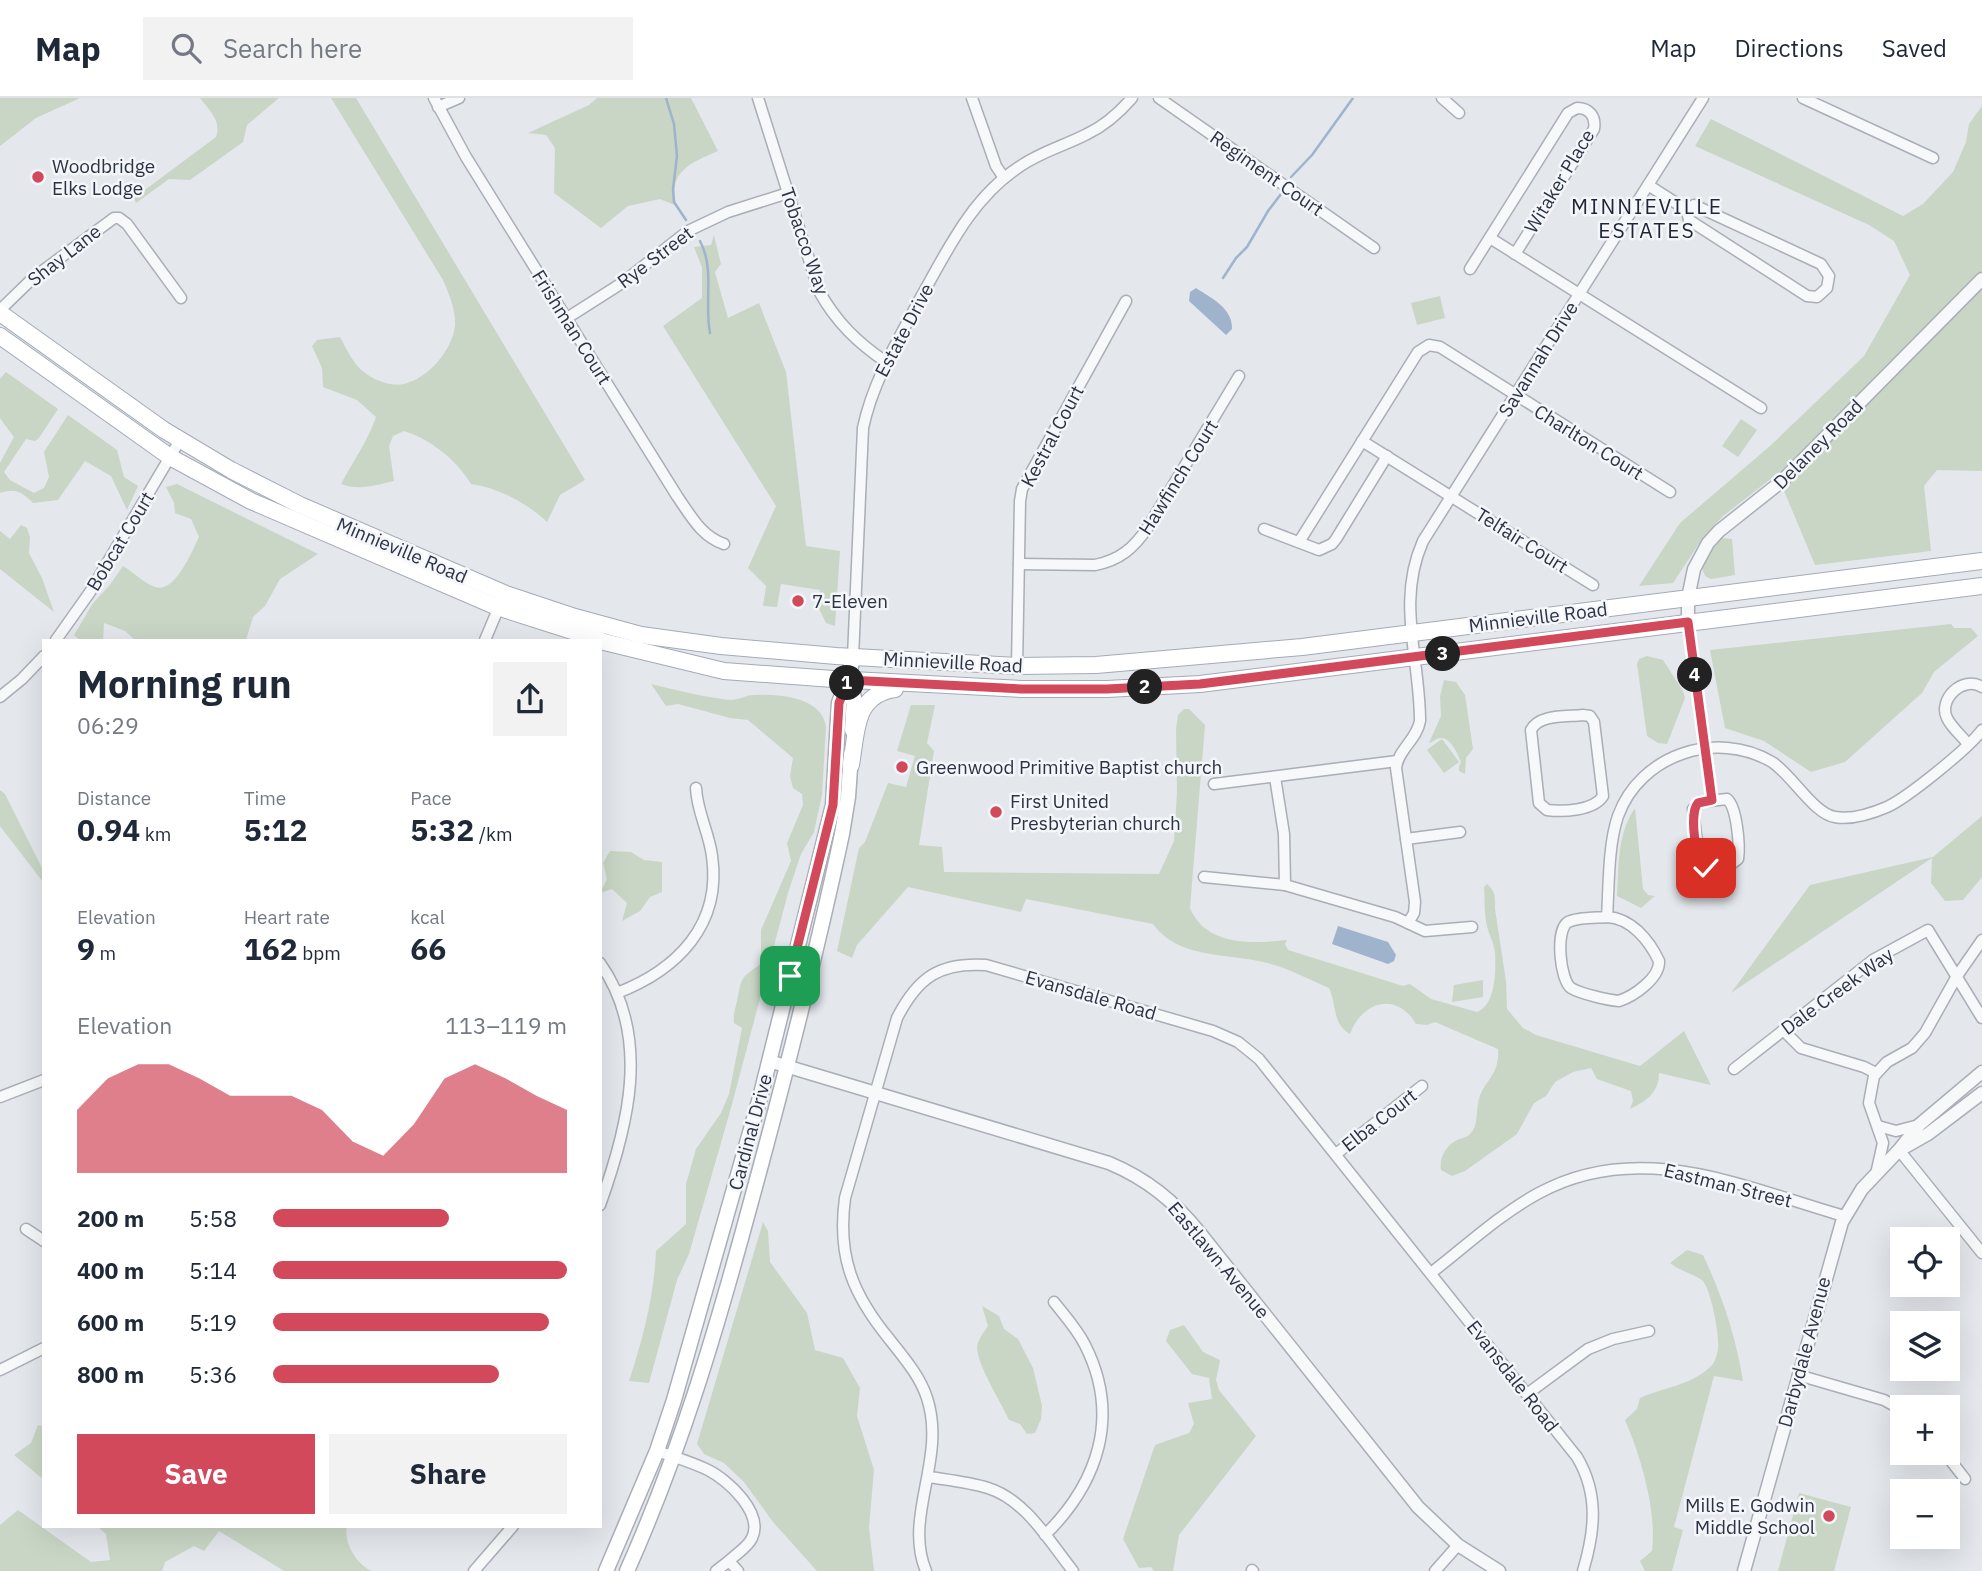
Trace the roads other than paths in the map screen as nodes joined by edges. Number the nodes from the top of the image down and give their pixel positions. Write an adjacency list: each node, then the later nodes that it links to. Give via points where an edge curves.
1 (459, 98): 9 (street)
2 (758, 98): 14 (street, Tobacco Way)
3 (972, 98): 12 (street)
4 (1132, 98): 12 (street, Estate Drive, via 1089,133 1037,156)
5 (1159, 98): 17 (street, Regiment Court)
6 (1441, 98): 10 (street)
7 (1703, 98): 13 (street, Savannah Drive)
8 (1803, 98): 11 (street)
9 (436, 102): 25 (street, Frishman Court)
10 (1459, 113)
11 (1933, 158)
12 (1004, 178): 27 (street, Estate Drive, via 957,233)
13 (1648, 185): 15 (street); 21 (street, Savannah Drive)
14 (788, 193): 25 (street, Rye Street, via 728,212 688,231 622,283); 27 (street, Tobacco Way, via 812,274 828,307 851,336)
15 (1688, 210): 15 (street, via 1698,206 1821,264 1829,276 1827,288 1817,296 1807,296 1689,220)
16 (1490, 238): 18 (street, Witaker Place); 18 (street, Witaker Place, via 1568,113 1577,108 1587,110 1594,117 1594,129); 19 (street, Witaker Place)
17 (1374, 248)
18 (1515, 254): 21 (street, Witaker Place)
19 (1470, 269)
20 (1982, 279): 44 (street, Delaney Road, via 1782,481 1708,543 1694,569)
21 (1579, 294): 29 (street, Savannah Drive); 30 (street, Witaker Place)
22 (181, 298): 24 (street, Shay Lane, via 127,224 114,218 33,278)
23 (1126, 301): 41 (street, Kestral Court, via 1027,477 1020,501)
24 (0, 312): 31 (main road, Minnieville Road)
25 (567, 318): 39 (street, Frishman Court, via 692,518 708,536)
26 (0, 336): 34 (main road, Minnieville Road)
27 (886, 362): 52 (street, Estate Drive, via 863,428)
28 (1239, 376): 41 (street, Hawfinch Court, via 1148,527 1125,554 1095,565)
29 (1515, 395): 32 (street, Charlton Court, via 1440,347 1429,345 1418,352); 35 (street, Charlton Court); 36 (street, Savannah Drive)
30 (1761, 408)
31 (180, 440): 34 (street, Bobcat Court); 45 (main road, Minnieville Road, via 308,509)
32 (1362, 441): 33 (street); 38 (street, Charlton Court)
33 (1387, 456): 36 (street); 38 (street, via 1332,544 1320,550)
34 (170, 457): 45 (main road, Minnieville Road, via 284,517); 48 (street, Bobcat Court)
35 (1670, 492)
36 (1451, 496): 42 (street, Telfair Court); 47 (street, Savannah Drive, via 1413,565)
37 (1264, 529): 38 (street)
38 (1299, 542)
39 (724, 544)
40 (1982, 561): 44 (main road, Minnieville Road)
41 (1019, 564): 55 (street, Kestral Court)
42 (1593, 585)
43 (1982, 586): 46 (main road, Minnieville Road)
44 (1688, 598): 46 (street, Delaney Road); 47 (main road, Minnieville Road)
45 (502, 601): 49 (street); 50 (main road, Minnieville Road); 52 (main road, Minnieville Road, via 641,635)
46 (1688, 622): 54 (main road, Minnieville Road); 62 (street)
47 (1411, 633): 54 (street, Savannah Drive); 55 (main road, Minnieville Road, via 1161,661)
48 (57, 639)
49 (485, 639)
50 (597, 639)
51 (602, 640): 56 (main road, Minnieville Road, via 724,671)
52 (853, 657): 55 (main road, Minnieville Road); 56 (main road, Cardinal Drive)
53 (42, 658): 59 (street)
54 (1414, 658): 57 (main road, Minnieville Road, via 1188,685 1046,689); 63 (street, Savannah Drive, via 1419,725)
55 (1017, 666)
56 (848, 680): 57 (main road, Minnieville Road); 64 (main road, Cardinal Drive, via 854,696); 84 (main road, Cardinal Drive, via 839,703 833,805)
57 (922, 685): 64 (main road, via 881,691 869,699 859,718)
58 (1982, 687): 61 (street, via 1961,684 1946,707 1948,720)
59 (0, 697)
60 (1982, 730): 61 (street)
61 (1968, 744): 62 (street, via 1896,802 1843,818 1824,813 1785,772 1756,753)
62 (1705, 747): 69 (street); 70 (street, via 1658,765)
63 (1397, 761): 65 (street); 72 (street)
64 (851, 765): 85 (main road, Cardinal Drive, via 839,846)
65 (1275, 777): 66 (street); 74 (street, via 1284,834)
66 (1214, 784)
67 (696, 788): 81 (street, via 712,856 713,887 705,914 693,939 671,964)
68 (1602, 799): 68 (street, via 1593,720 1583,715 1535,722 1530,733 1540,805 1551,811 1590,806); 70 (street)
69 (1712, 800): 69 (street, via 1732,803 1739,855 1732,864 1706,868 1699,861 1693,813 1698,803)
70 (1621, 808): 75 (street, via 1614,831)
71 (1460, 832): 72 (street)
72 (1406, 839): 76 (street, via 1415,902)
73 (1204, 877): 74 (street)
74 (1285, 885): 76 (street)
75 (1607, 917): 75 (street, via 1633,926 1659,961 1655,976 1619,1001 1574,990 1564,976 1563,927 1573,921)
76 (1408, 923): 77 (street, via 1425,931)
77 (1472, 927)
78 (1982, 940): 80 (street)
79 (602, 967): 81 (street)
80 (1957, 976): 82 (street, Dale Creek Way); 83 (street, Dale Creek Way, via 1928,930 1873,960); 88 (street, via 1926,1033)
81 (617, 993): 99 (street, via 630,1046 629,1101 621,1144)
82 (1982, 1018)
83 (1783, 1030): 86 (street, Dale Creek Way); 88 (street, via 1801,1048)
84 (769, 1061): 85 (street, Eastlawn Avenue); 112 (main road, Cardinal Drive)
85 (787, 1067): 91 (street, Eastlawn Avenue); 113 (main road, Cardinal Drive, via 716,1329)
86 (1734, 1069)
87 (1982, 1072): 94 (street, Darbydale Avenue)
88 (1876, 1073): 95 (street, via 1869,1103)
89 (42, 1081): 93 (street)
90 (1422, 1086): 97 (street, Elba Court)
91 (874, 1093): 97 (street, Evansdale Road, via 897,1018 913,991 937,970 986,965 1238,1042 1259,1059); 115 (street, Evansdale Road, via 845,1198 843,1240 856,1291 926,1396 933,1426); 119 (street, Eastlawn Avenue, via 1109,1163 1154,1186 1193,1224 1418,1507)
92 (1982, 1093): 96 (street, Darbydale Avenue)
93 (0, 1097)
94 (1919, 1125): 95 (street, via 1898,1131); 96 (street, Darbydale Avenue)
95 (1878, 1126): 98 (street, via 1882,1148)
96 (1899, 1150): 98 (street, Darbydale Avenue); 103 (street)
97 (1336, 1154): 104 (street, Evansdale Road)
98 (1876, 1174): 100 (street, Darbydale Avenue)
99 (602, 1199)
100 (1844, 1216): 104 (street, Eastman Street, via 1679,1170 1620,1168 1540,1192); 109 (street, Darbydale Avenue)
101 (26, 1229): 102 (street)
102 (42, 1240)
103 (1982, 1253)
104 (1431, 1273): 110 (street, Evansdale Road)
105 (1054, 1302): 118 (street, via 1092,1360 1102,1411 1098,1448 1086,1482 1073,1505)
106 (1649, 1331): 110 (street, via 1588,1349)
107 (42, 1349): 108 (street)
108 (0, 1370)
109 (1797, 1375): 111 (street); 131 (street, Darbydale Avenue)
110 (1527, 1394): 130 (street, Evansdale Road, via 1577,1457 1591,1489 1593,1530)
111 (1890, 1403)
112 (657, 1451): 113 (street); 122 (main road, Cardinal Drive)
113 (674, 1457): 120 (street, via 715,1474 750,1512 753,1535); 123 (main road, Cardinal Drive)
114 (1954, 1465): 116 (street)
115 (929, 1477): 118 (street, via 1002,1493); 126 (street, Evansdale Road, via 918,1533)
116 (1965, 1479)
117 (511, 1528): 121 (street)
118 (1045, 1535): 127 (street)
119 (1458, 1545): 128 (street); 129 (street, Eastlawn Avenue)
120 (729, 1560): 124 (street); 125 (street)
121 (474, 1571)
122 (606, 1571)
123 (628, 1571)
124 (716, 1571)
125 (738, 1571)
126 (926, 1571)
127 (1073, 1571)
128 (1435, 1571)
129 (1499, 1571)
130 (1583, 1571)
131 (1744, 1571)

